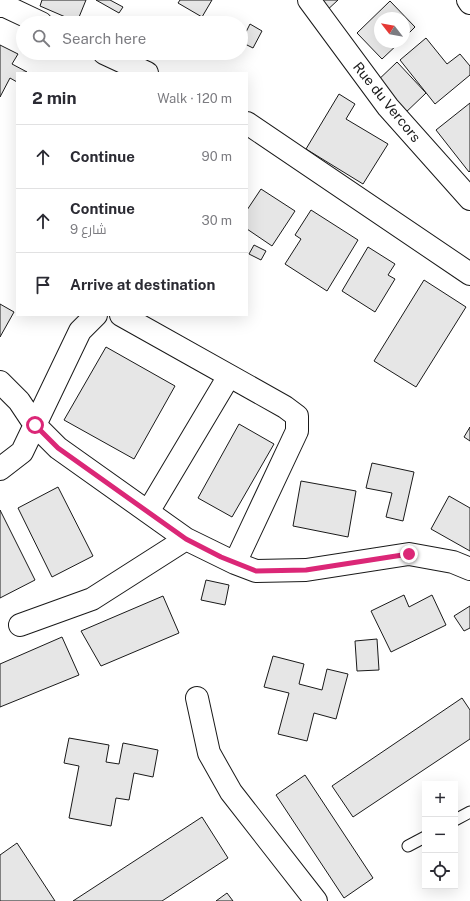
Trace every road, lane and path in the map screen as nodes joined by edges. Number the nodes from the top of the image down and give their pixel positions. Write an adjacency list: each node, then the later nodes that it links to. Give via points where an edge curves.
1 (309, 0): 9 (street, Rue du Vercors, via 388,107)
2 (468, 0): 3 (street)
3 (470, 3)
4 (3, 7): 5 (street)
5 (24, 16)
6 (119, 60): 7 (street)
7 (145, 72)
8 (248, 125): 10 (street)
9 (470, 200)
10 (470, 274)
11 (95, 316): 15 (street, via 80,331)
12 (123, 316): 13 (street)
13 (230, 376): 17 (street); 19 (street, via 297,416 297,431)
14 (0, 382): 15 (street, via 19,401)
15 (35, 425): 16 (street, via 22,452); 17 (street, via 58,448)
16 (0, 469)
17 (148, 512): 18 (street)
18 (186, 539): 19 (street); 21 (street, via 92,599)
19 (235, 563): 20 (street, via 256,571 306,570 409,554 453,562)
20 (470, 569)
21 (20, 624)
22 (197, 698): 27 (street, via 209,753 230,792)
23 (470, 812): 24 (lane)
24 (458, 818)
25 (422, 839): 26 (lane)
26 (408, 846)
27 (316, 901)

